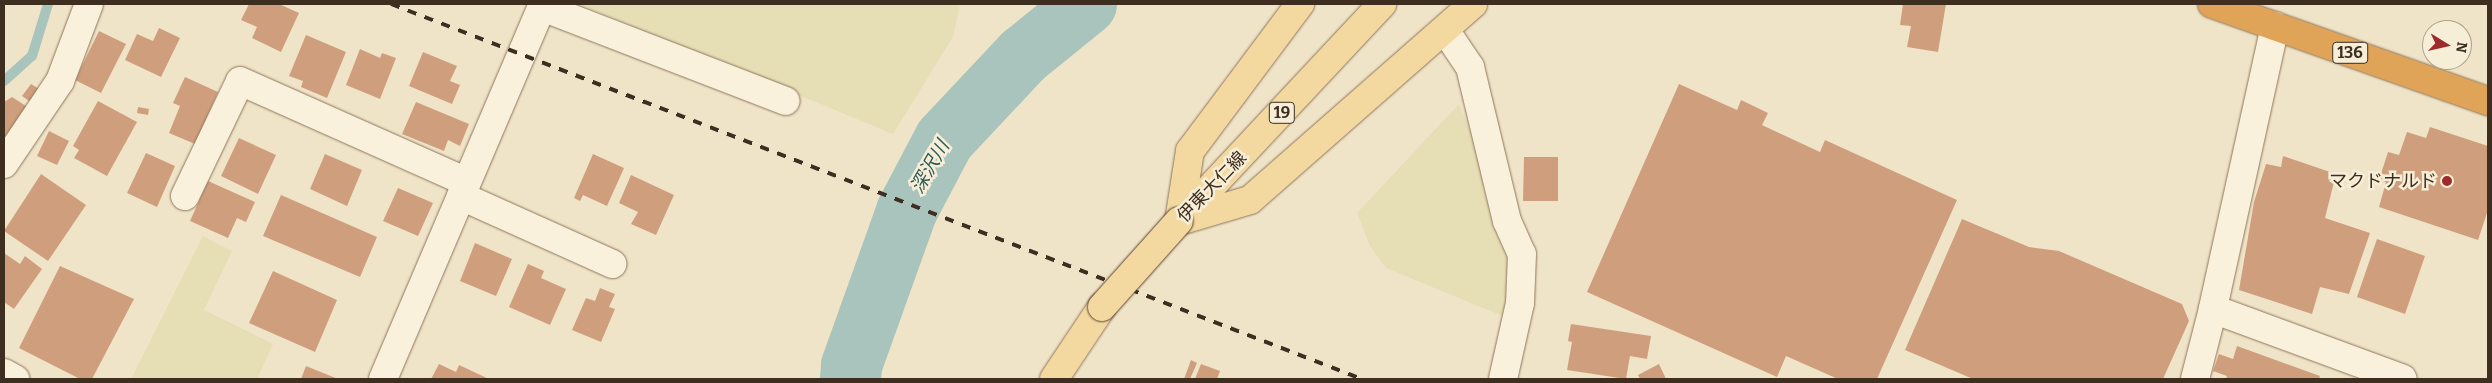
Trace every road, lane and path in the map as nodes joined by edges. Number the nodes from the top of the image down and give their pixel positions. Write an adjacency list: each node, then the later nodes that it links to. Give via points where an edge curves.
1 (90, 4): 11 (street, via 60,81)
2 (1300, 4): 14 (main road, via 1190,151)
3 (1382, 4): 14 (main road, 伊東大仁線 / 19)
4 (1473, 4): 8 (main road)
5 (2212, 4): 7 (highway, 136)
6 (542, 5): 9 (street); 12 (street)
7 (2275, 26): 10 (highway, 136); 16 (street)
8 (1445, 30): 14 (main road, via 1250,200); 21 (street, via 1470,67 1507,221 1522,254 1520,303)
9 (785, 101)
10 (2488, 101)
11 (4, 164)
12 (464, 189): 13 (street, via 240,81); 15 (street); 19 (street)
13 (185, 196)
14 (1179, 221): 20 (main road, 伊東大仁線 / 19, bridge, via 1102,307)
15 (612, 264)
16 (2213, 309): 22 (street); 23 (street)
17 (4, 373): 18 (street)
18 (15, 379)
19 (383, 379)
20 (1054, 379)
21 (1503, 379)
22 (2195, 379)
23 (2400, 379)

